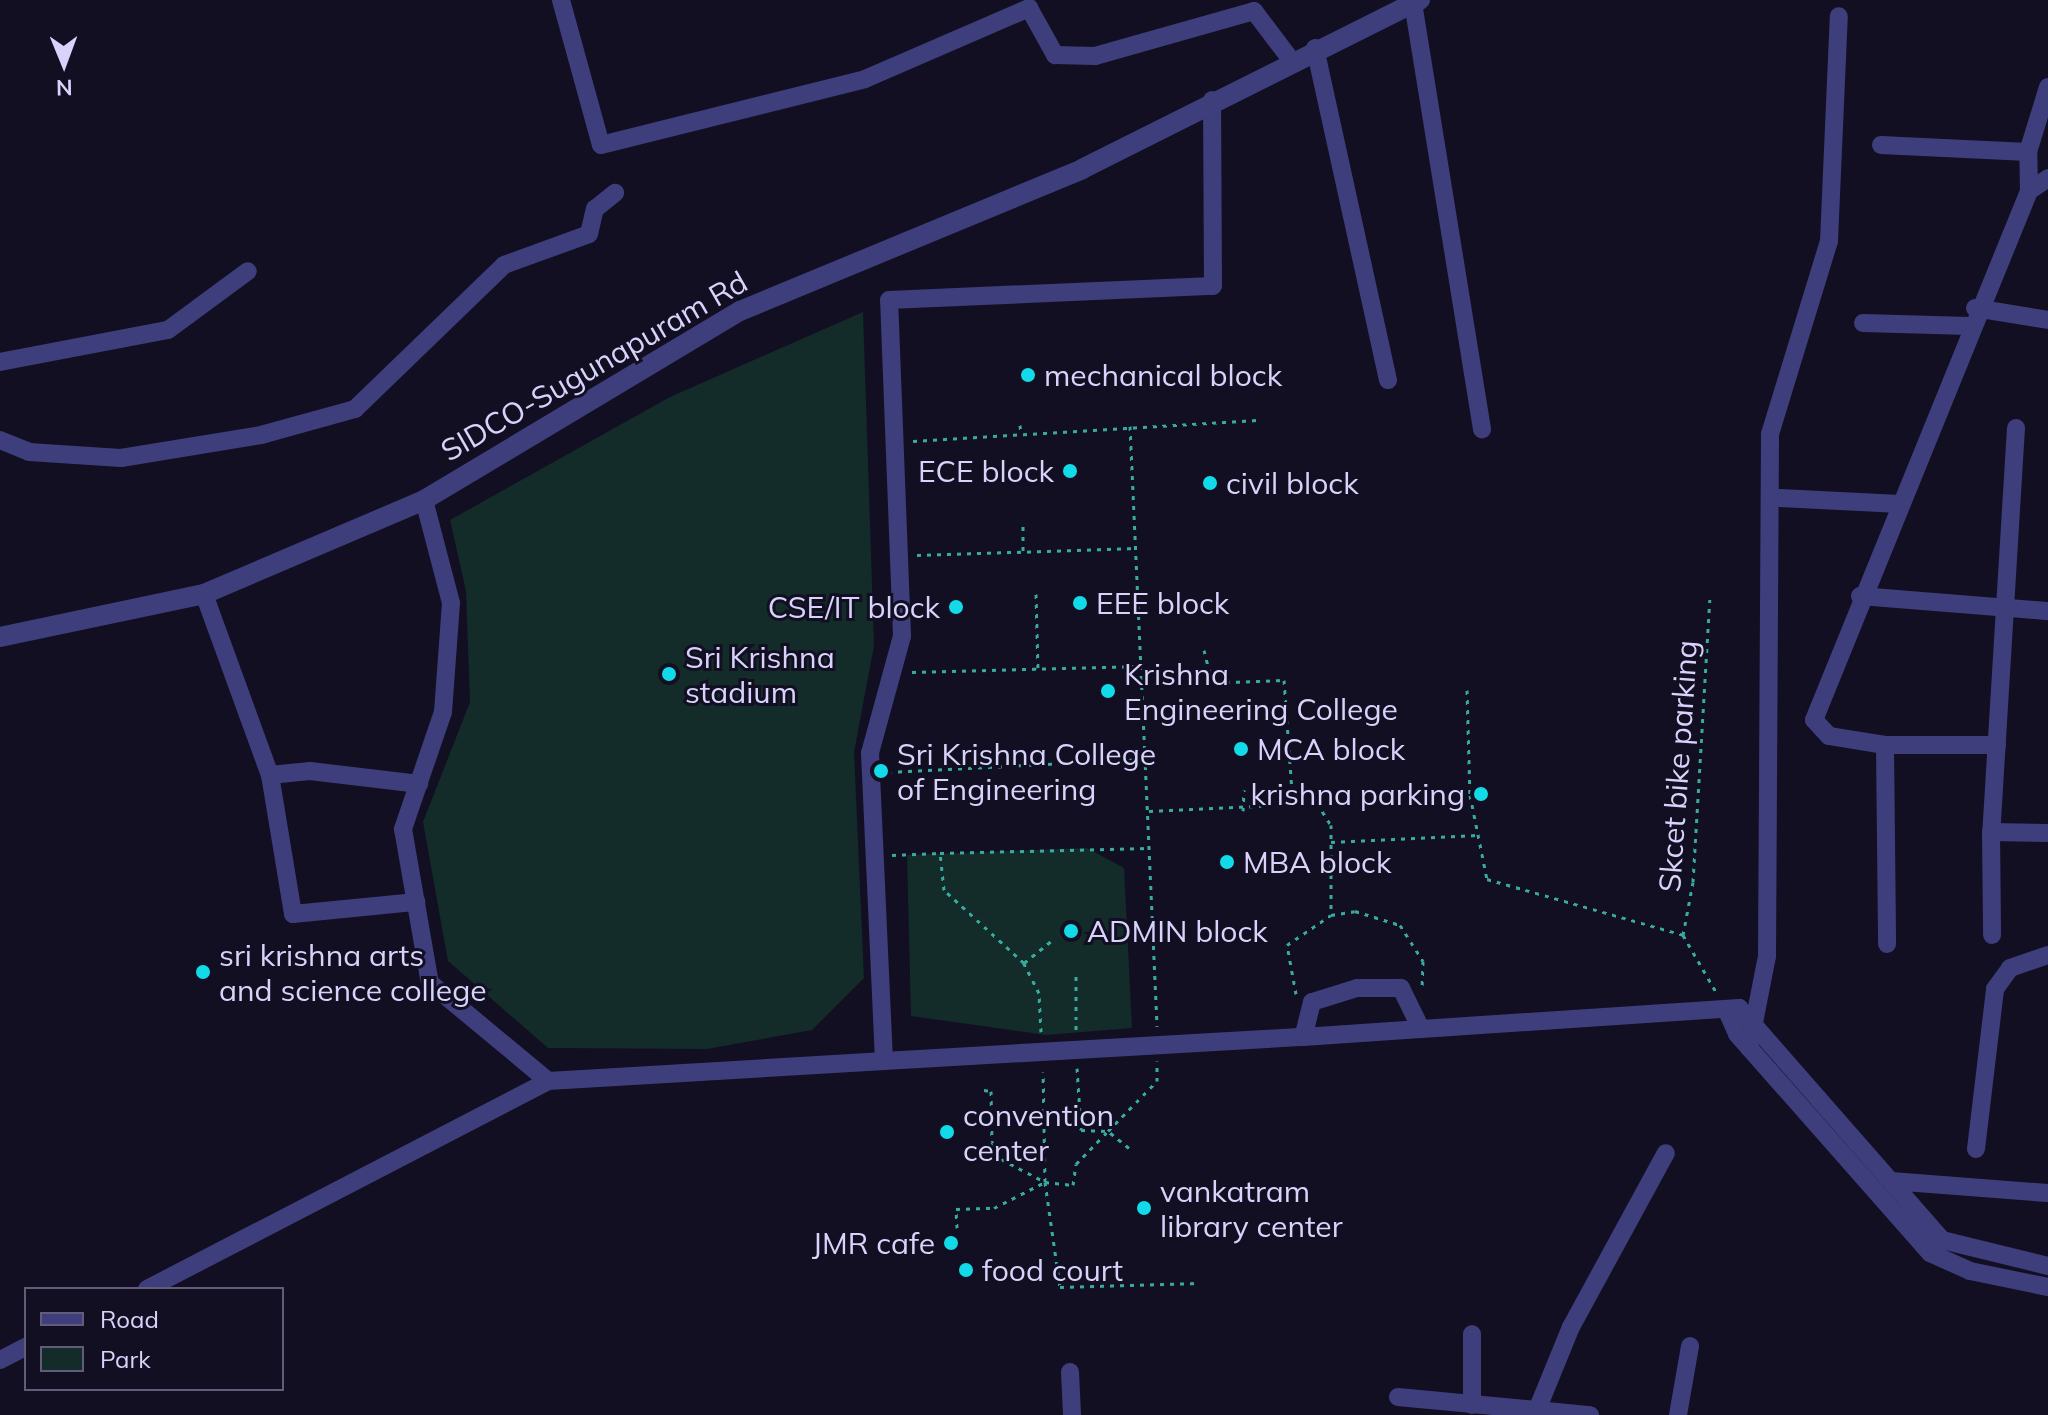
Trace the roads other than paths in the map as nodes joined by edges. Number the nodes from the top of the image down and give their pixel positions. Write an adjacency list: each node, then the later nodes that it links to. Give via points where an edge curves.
1 (561, 0): 4 (street, via 601,145 865,79)
2 (1048, 0): 4 (street)
3 (1417, 2): 6 (street, SIDCO-Sugunapuram Rd); 22 (street)
4 (1029, 8): 7 (street, via 1055,55 1095,56 1254,11)
5 (1839, 16): 43 (street, via 1829,241 1770,434 1767,956)
6 (1315, 48): 7 (street, SIDCO-Sugunapuram Rd); 20 (street)
7 (1291, 60): 9 (street, SIDCO-Sugunapuram Rd)
8 (2048, 87): 11 (street)
9 (1212, 100): 25 (street, SIDCO-Sugunapuram Rd, via 1082,169 740,311); 47 (street, via 1213,286 889,300 902,636 871,773)
10 (1881, 145): 11 (street)
11 (2028, 152): 13 (street)
12 (2048, 178): 13 (street)
13 (2029, 191): 16 (street)
14 (615, 193): 23 (street, via 595,209 589,234 504,265 355,409 261,435 121,458 29,452)
15 (248, 271): 19 (street, via 168,330)
16 (1972, 317): 17 (street); 18 (street); 26 (street)
17 (2048, 320)
18 (1863, 323)
19 (0, 362)
20 (1388, 380)
21 (2016, 428): 29 (street)
22 (1482, 429)
23 (0, 440)
24 (1780, 498): 26 (street)
25 (424, 500): 27 (street, SIDCO-Sugunapuram Rd); 35 (street, via 451,603 443,712)
26 (1900, 504): 28 (street)
27 (204, 594): 31 (street, SIDCO-Sugunapuram Rd); 34 (street)
28 (1860, 596): 29 (street); 32 (street, via 1814,720 1829,736)
29 (2005, 611): 30 (street); 33 (street)
30 (2048, 611)
31 (0, 637)
32 (1885, 745): 33 (street); 40 (street)
33 (1997, 745): 36 (street)
34 (270, 775): 35 (street, via 310,771); 38 (street, via 296,917)
35 (419, 784): 38 (street, via 403,829)
36 (1991, 832): 37 (street); 39 (street)
37 (2048, 833)
38 (416, 902): 48 (street, via 430,983)
39 (1992, 935)
40 (1887, 944)
41 (2048, 955): 49 (street, via 2010,968 1995,989)
42 (1726, 1009): 43 (street, via 1739,1008); 44 (street); 46 (street)
43 (1752, 1023): 46 (street); 51 (street)
44 (1421, 1029): 45 (street); 45 (street, via 1401,988 1357,988 1312,1002)
45 (1303, 1037): 47 (street)
46 (1749, 1048): 55 (street, via 1930,1253 1970,1271)
47 (884, 1061): 48 (street)
48 (548, 1081): 54 (street)
49 (1976, 1149)
50 (1666, 1153): 63 (street, via 1571,1327)
51 (1891, 1181): 52 (street); 53 (street, via 1942,1240)
52 (2048, 1193)
53 (2048, 1266)
54 (151, 1287)
55 (2048, 1287)
56 (1472, 1334): 62 (street)
57 (1690, 1346): 66 (street)
58 (24, 1348): 59 (street)
59 (0, 1360)
60 (1070, 1372): 64 (street)
61 (1398, 1397): 62 (street)
62 (1472, 1405): 63 (street)
63 (1535, 1414): 65 (street)
64 (1072, 1415)
65 (1590, 1415)
66 (1678, 1415)

